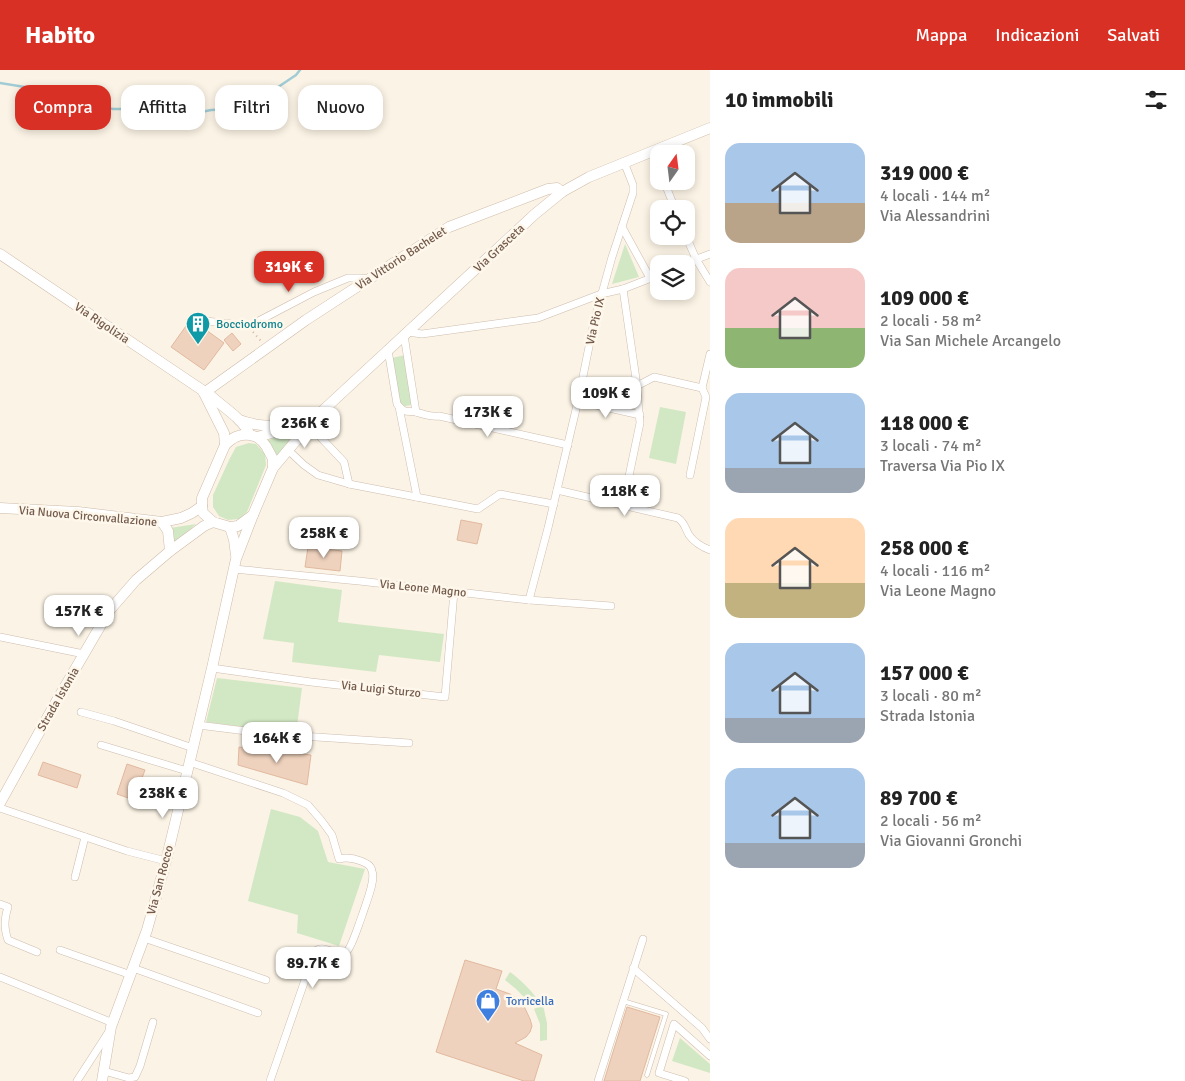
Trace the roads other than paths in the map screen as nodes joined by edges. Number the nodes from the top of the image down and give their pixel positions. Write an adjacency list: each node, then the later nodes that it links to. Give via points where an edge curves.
1 (710, 128): 2 (street, Via Grasceta)
2 (667, 145)
3 (650, 152): 4 (street, Via Grasceta)
4 (624, 162): 5 (street, Via Grasceta); 6 (street, Via Pio IX, via 633,194)
5 (562, 192): 12 (street, Via Vittorio Bachelet, via 557,188 548,189 449,227); 17 (street, Via Grasceta)
6 (622, 227): 11 (street); 15 (street, Via Pio IX)
7 (690, 245): 10 (street)
8 (0, 254): 22 (street, Via Rigolizia)
9 (710, 254): 10 (street)
10 (696, 259): 13 (street)
11 (650, 278): 14 (street)
12 (368, 279): 16 (street, via 348,278 249,326); 22 (street, Via Vittorio Bachelet)
13 (710, 282)
14 (623, 289): 15 (street); 20 (street)
15 (601, 294): 17 (street, via 538,318); 23 (street, Via Pio IX)
16 (206, 321)
17 (405, 334): 18 (street, Via Grasceta); 25 (street)
18 (388, 350): 24 (street); 26 (street, Via Grasceta)
19 (710, 354): 21 (street)
20 (637, 386): 21 (street, via 654,377); 27 (street)
21 (702, 388): 36 (street, via 706,397)
22 (204, 393): 28 (street, Via Rigolizia); 32 (street, via 224,433)
23 (578, 401): 27 (street); 33 (street, Via Pio IX)
24 (400, 407): 25 (street, via 408,413); 39 (street)
25 (416, 412): 33 (street)
26 (318, 415): 29 (street); 30 (street)
27 (640, 415): 41 (street)
28 (238, 419): 29 (street, via 278,426); 31 (street)
29 (295, 424): 31 (street, via 284,430)
30 (310, 426): 34 (street); 37 (street, via 344,462)
31 (253, 436): 32 (street, via 237,436); 35 (street, via 271,453)
32 (225, 445): 42 (street, via 202,498)
33 (568, 445): 38 (street, Via Pio IX)
34 (288, 450): 35 (street); 37 (street, via 318,475)
35 (273, 468): 44 (street)
36 (690, 475)
37 (349, 484): 39 (street)
38 (557, 490): 40 (street, Via Pio IX); 41 (street)
39 (417, 497): 40 (street, via 478,509 500,494)
40 (554, 504): 52 (street, Via Pio IX)
41 (622, 505): 49 (street, via 678,518 693,540)
42 (202, 506): 45 (street, Via Nuova Circonvallazione, via 180,518); 46 (street, via 203,513)
43 (0, 508): 45 (street, Via Nuova Circonvallazione, via 78,512)
44 (253, 515): 47 (street, via 238,526); 50 (street)
45 (162, 522): 48 (street, via 168,531)
46 (213, 522): 47 (street); 48 (street, Strada Istonia)
47 (230, 527): 50 (street)
48 (170, 550): 55 (street, Strada Istonia, via 136,580 109,611)
49 (710, 550)
50 (235, 564): 51 (street, Via Leone Magno); 56 (street, Via San Rocco)
51 (454, 592): 52 (street, Via Leone Magno); 56 (street, Via Luigi Sturzo, via 445,697)
52 (529, 600): 53 (street, Via Leone Magno)
53 (611, 606)
54 (0, 637): 55 (street)
55 (84, 654): 63 (street, Strada Istonia)
56 (212, 668): 58 (street, Via San Rocco)
57 (81, 712): 61 (street)
58 (198, 725): 59 (street, via 270,734); 61 (street, Via San Rocco)
59 (409, 743)
60 (101, 745): 62 (street)
61 (193, 748): 62 (street, Via San Rocco)
62 (188, 767): 66 (street, Via San Rocco); 86 (street, via 283,793 308,805 332,835 338,859 347,857 363,862 372,871 373,877 349,950 345,954 324,948 315,952)
63 (0, 803)
64 (0, 808): 65 (street)
65 (85, 837): 66 (street); 67 (street)
66 (166, 861): 69 (street, Via San Rocco)
67 (75, 877)
68 (0, 904): 72 (street, via 8,907 4,920 8,940)
69 (144, 938): 74 (street, Via San Rocco); 76 (street)
70 (642, 938): 73 (street)
71 (60, 950): 74 (street)
72 (37, 952)
73 (633, 968): 77 (street); 81 (street, via 702,1028)
74 (132, 971): 78 (street); 80 (street, Via San Rocco)
75 (0, 977): 80 (street)
76 (266, 980)
77 (623, 1001): 83 (lane, via 666,1014); 87 (street)
78 (258, 1013)
79 (153, 1022): 84 (street, via 135,1077)
80 (112, 1025): 84 (street, Via San Rocco); 85 (street)
81 (710, 1039)
82 (710, 1056): 88 (street, via 674,1024 659,1073)
83 (647, 1075)
84 (103, 1076)
85 (77, 1081)
86 (270, 1081)
87 (598, 1081)
88 (684, 1081)

